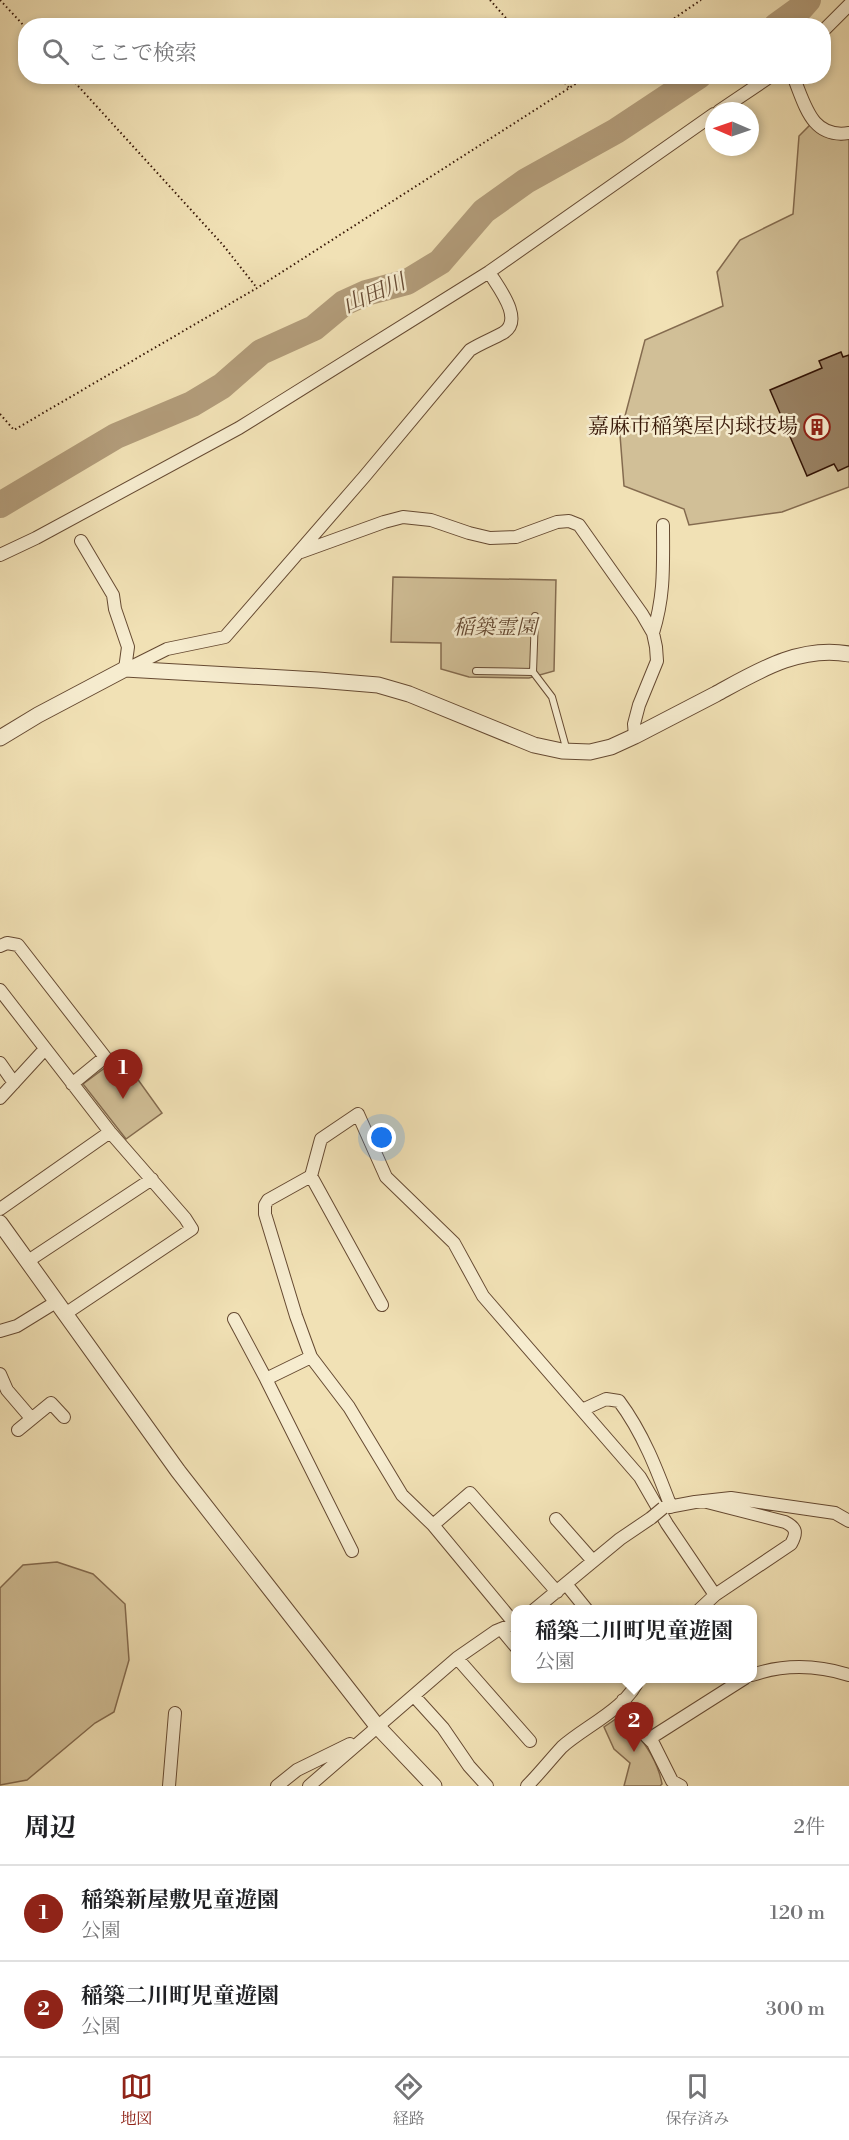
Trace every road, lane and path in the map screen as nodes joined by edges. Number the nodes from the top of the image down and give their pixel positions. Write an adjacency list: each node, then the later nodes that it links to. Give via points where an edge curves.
1 (0, 0): 7 (path)
2 (490, 0): 5 (path)
3 (701, 0): 6 (path)
4 (849, 5): 8 (street)
5 (506, 18)
6 (675, 18)
7 (18, 19)
8 (831, 23)
9 (76, 84): 19 (path, via 223,245)
10 (566, 84): 14 (path)
11 (577, 84): 14 (path)
12 (759, 84): 15 (street)
13 (797, 84): 17 (street, via 819,128)
14 (570, 89): 19 (path)
15 (732, 102)
16 (705, 120): 18 (street)
17 (849, 133)
18 (489, 272): 23 (street, via 510,310 511,326 470,350); 24 (street, via 239,428)
19 (257, 288): 20 (path, via 14,430)
20 (0, 414)
21 (663, 525): 26 (street, via 663,587)
22 (81, 541): 28 (street, via 113,595 128,647)
23 (300, 552): 26 (street, via 403,517 431,520 490,538 516,537 569,521 579,525); 28 (street, via 225,637 167,649)
24 (0, 555)
25 (535, 616): 30 (lane)
26 (653, 633): 31 (street, via 657,661 639,705)
27 (849, 654): 31 (street, via 808,653 773,663)
28 (125, 669): 32 (street); 33 (street, via 378,686 409,694 534,745)
29 (476, 670): 30 (lane)
30 (533, 672): 33 (lane, via 552,698)
31 (635, 736): 33 (street, via 590,752)
32 (0, 738)
33 (567, 751)
34 (0, 946): 39 (street, via 18,945 105,1057)
35 (0, 990): 36 (street)
36 (45, 1049): 38 (street); 39 (street)
37 (0, 1063): 38 (street)
38 (14, 1083): 40 (street)
39 (72, 1083): 41 (street)
40 (0, 1098)
41 (110, 1132): 43 (street); 44 (street)
42 (311, 1176): 47 (street); 51 (street, via 264,1205); 54 (street, via 321,1139 358,1114 386,1177 454,1243 483,1296)
43 (152, 1179): 46 (street); 48 (street, via 192,1229)
44 (0, 1209)
45 (0, 1223): 46 (street)
46 (28, 1261): 48 (street)
47 (382, 1305)
48 (61, 1308): 50 (street); 82 (street, via 178,1471)
49 (234, 1319): 53 (street)
50 (0, 1331)
51 (311, 1357): 53 (street); 62 (street, via 349,1407 402,1496)
52 (0, 1374): 56 (street, via 7,1390)
53 (266, 1379): 63 (street)
54 (582, 1410): 59 (street, via 606,1399 619,1401 634,1420 654,1463); 66 (street, via 640,1477)
55 (64, 1417): 56 (street, via 51,1403)
56 (32, 1418): 57 (street)
57 (18, 1430)
58 (703, 1501): 59 (street); 61 (street, via 731,1498 835,1513); 66 (street, via 785,1522 792,1526 796,1536 791,1544)
59 (667, 1508): 64 (street, bridge)
60 (555, 1520): 64 (street)
61 (849, 1521)
62 (433, 1525): 65 (street, via 470,1493); 70 (street)
63 (352, 1551)
64 (593, 1562): 65 (street)
65 (562, 1588): 67 (street); 68 (street)
66 (715, 1595): 69 (street)
67 (540, 1605)
68 (581, 1605)
69 (704, 1605)
70 (511, 1619)
71 (511, 1625): 72 (street)
72 (501, 1629): 73 (street); 74 (street)
73 (511, 1641)
74 (457, 1658): 79 (street); 85 (street)
75 (757, 1674): 76 (street, via 790,1667)
76 (849, 1675)
77 (637, 1683): 80 (street)
78 (735, 1683): 84 (street)
79 (414, 1696): 82 (street); 91 (street)
80 (623, 1700): 84 (street); 92 (street, via 563,1747)
81 (175, 1713): 87 (street)
82 (377, 1726): 83 (street); 90 (street)
83 (362, 1739): 88 (street, via 297,1770); 89 (street)
84 (649, 1739): 86 (street)
85 (530, 1741)
86 (673, 1784)
87 (170, 1786)
88 (278, 1786)
89 (309, 1786)
90 (434, 1786)
91 (487, 1786)
92 (527, 1786)

